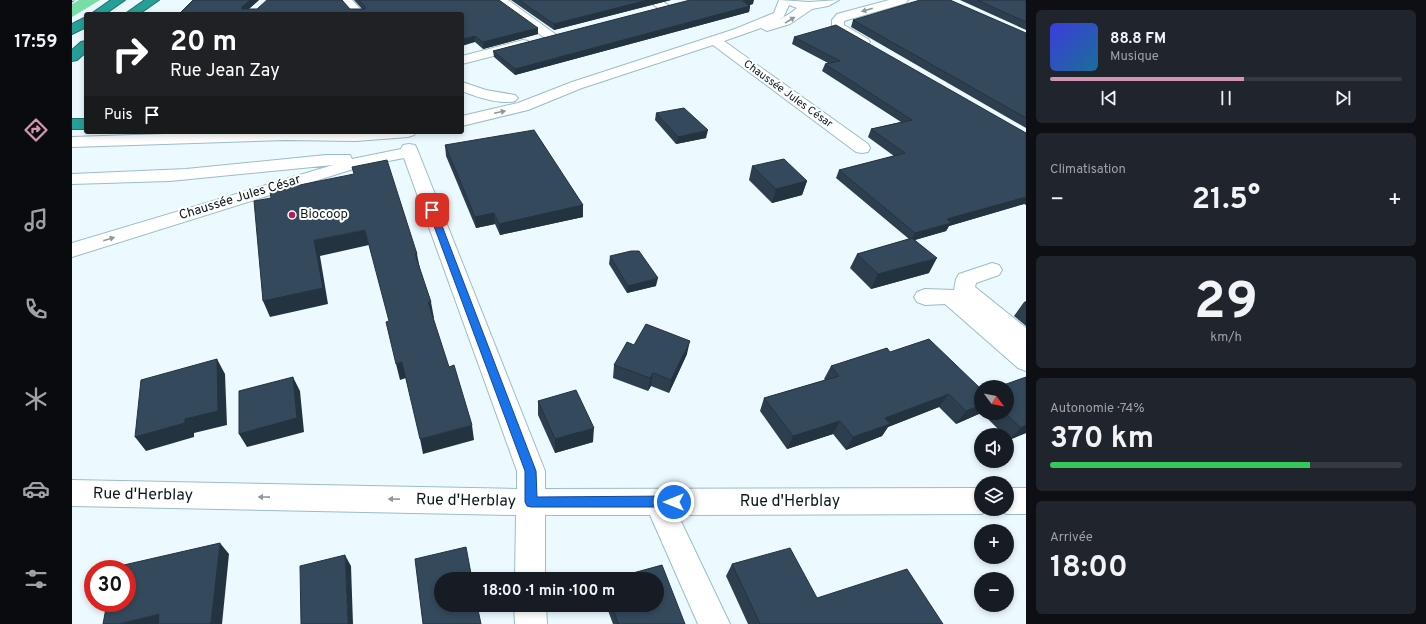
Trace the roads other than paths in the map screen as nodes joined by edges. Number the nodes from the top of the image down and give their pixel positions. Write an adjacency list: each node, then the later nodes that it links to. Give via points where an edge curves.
1 (119, 0): 11 (highway)
2 (153, 0): 12 (highway)
3 (345, 0): 13 (street)
4 (500, 0): 18 (street)
5 (833, 0): 10 (street, via 825,4)
6 (902, 0): 22 (street, one-way to 22, via 841,17 837,24 840,28)
7 (783, 1): 10 (street); 17 (street, via 779,15)
8 (678, 4): 9 (street, via 665,7)
9 (651, 6)
10 (808, 6): 17 (street, one-way to 10, via 784,23 795,18)
11 (100, 12)
12 (134, 12)
13 (357, 12)
14 (84, 22): 15 (highway)
15 (72, 30)
16 (566, 32): 18 (street)
17 (740, 32): 19 (street)
18 (551, 36): 25 (street)
19 (714, 40): 26 (street); 37 (street, Chaussée Jules César)
20 (84, 45): 23 (highway)
21 (84, 46): 24 (highway)
22 (874, 49)
23 (72, 52)
24 (72, 57)
25 (464, 59)
26 (577, 85): 28 (street); 30 (street, one-way to 26, via 523,107)
27 (464, 87): 28 (street, via 483,94)
28 (510, 98): 29 (street)
29 (465, 109)
30 (464, 121)
31 (72, 124): 32 (highway)
32 (84, 124)
33 (300, 134): 34 (street)
34 (285, 136): 35 (street); 36 (street)
35 (405, 139): 38 (street, Chaussée Jules César); 47 (street, via 530,471)
36 (72, 142)
37 (862, 148)
38 (360, 162): 39 (street, via 346,158 306,160 203,173); 40 (street, Chaussée Jules César, one-way to 38)
39 (72, 179)
40 (72, 250)
41 (992, 270): 43 (street, via 966,279 964,289)
42 (925, 297): 44 (street, via 950,296)
43 (1026, 341)
44 (1026, 362)
45 (73, 496): 47 (street, Rue d'Herblay, one-way to 45)
46 (1026, 501): 50 (street)
47 (531, 502): 48 (street, Rue d'Herblay); 51 (street)
48 (658, 502): 49 (street, Rue d'Herblay); 54 (street)
49 (974, 502)
50 (1014, 502)
51 (530, 572)
52 (530, 612): 53 (street)
53 (531, 624)
54 (714, 624)

